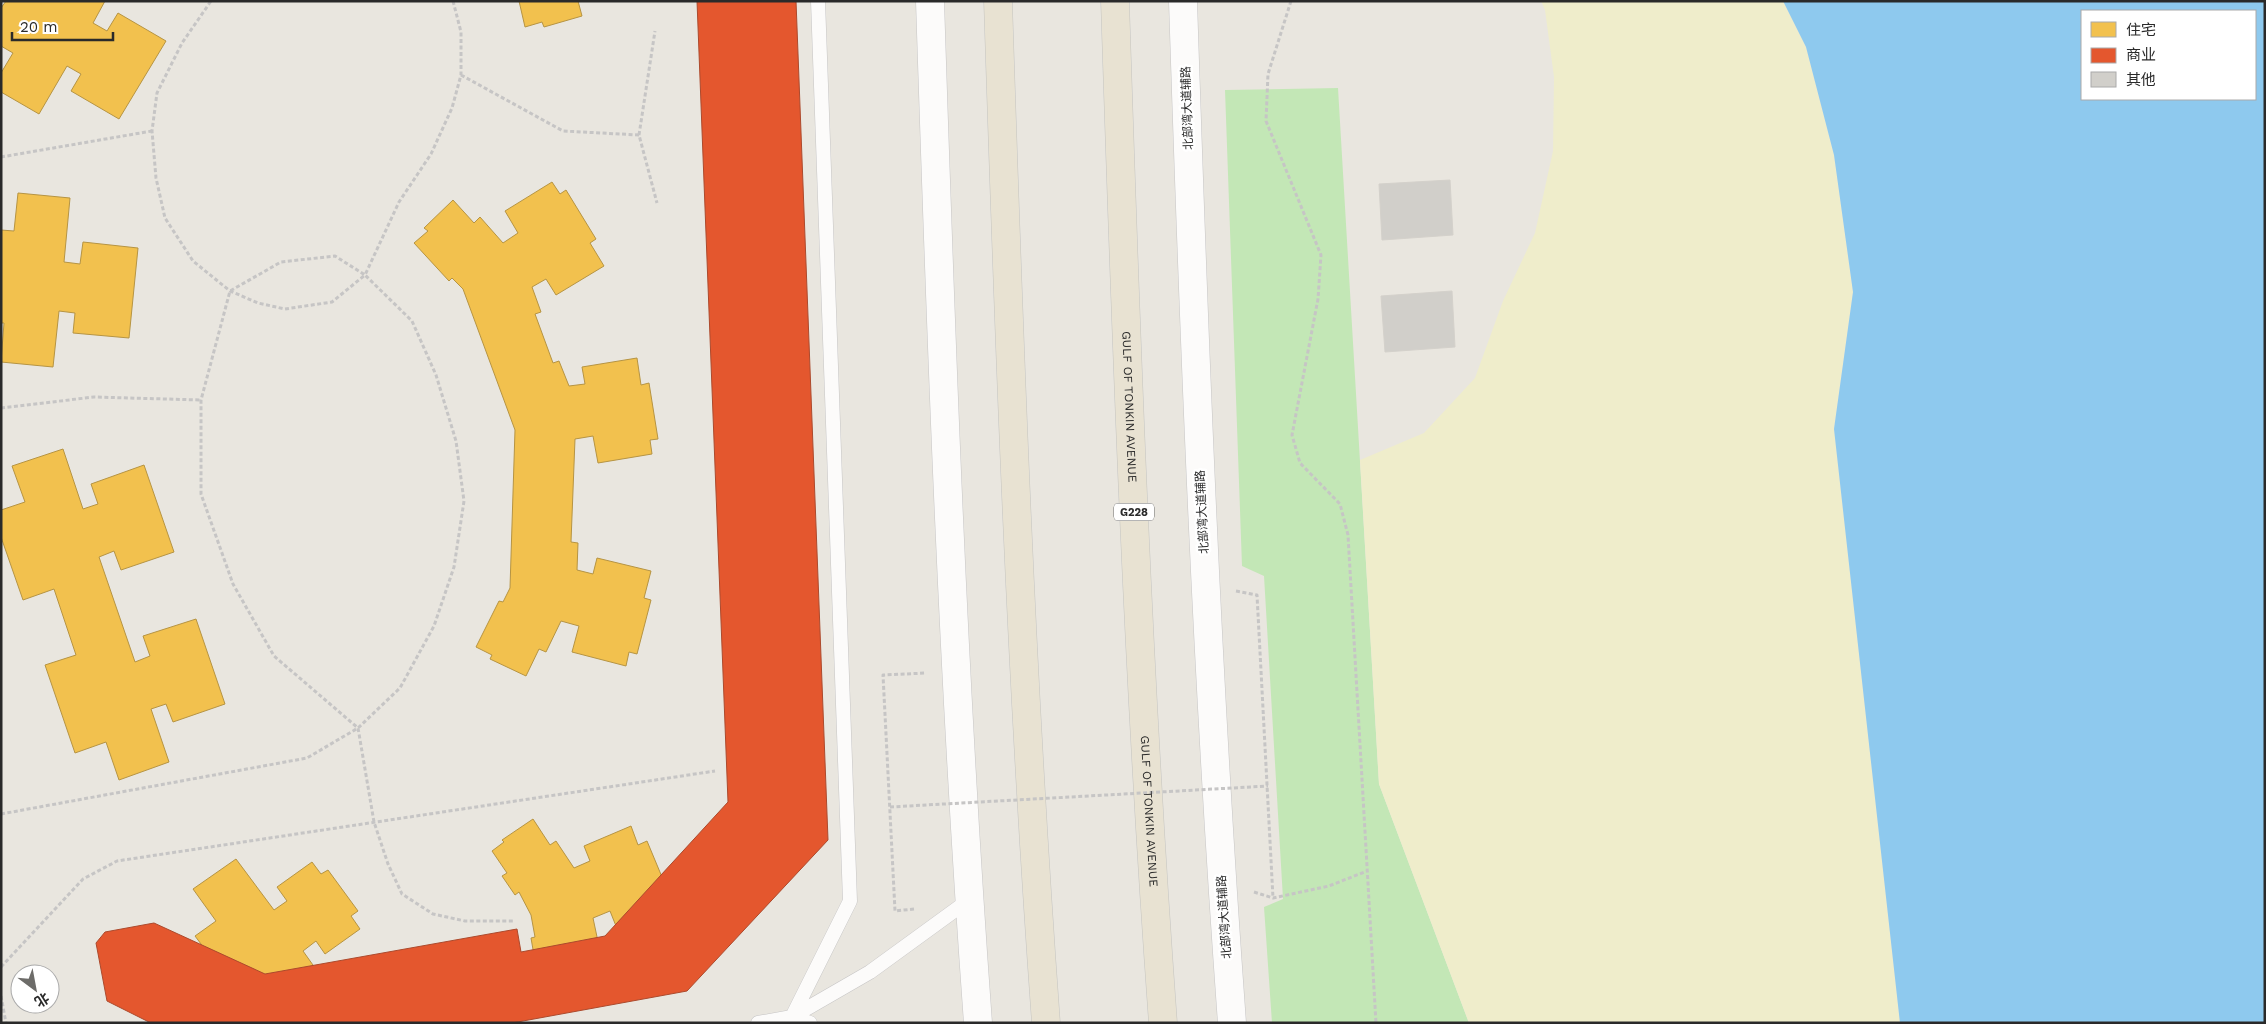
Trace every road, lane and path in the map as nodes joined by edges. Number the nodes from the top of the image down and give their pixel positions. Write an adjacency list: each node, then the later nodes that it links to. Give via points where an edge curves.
1 (211, 1): 11 (path, via 182,44 157,93)
2 (452, 1): 10 (path, via 461,32)
3 (818, 1): 35 (lane, via 850,900)
4 (930, 1): 20 (main road, via 942,390)
5 (998, 1): 40 (highway, via 1010,387)
6 (1115, 1): 41 (highway, GULF OF TONKIN AVENUE / G228, via 1127,382)
7 (1183, 1): 28 (main road, 北部湾大道辅路, via 1195,379)
8 (1291, 1): 27 (path, via 1268,74 1266,121 1321,255 1318,299 1292,435 1300,464 1340,504 1348,535)
9 (655, 31): 12 (path)
10 (461, 75): 12 (path, via 563,131); 15 (path, via 452,108 431,154 399,202)
11 (152, 131): 13 (path); 16 (path, via 156,178 165,218 192,261)
12 (639, 135): 14 (path)
13 (1, 157)
14 (657, 203)
15 (365, 275): 16 (path, via 332,302 285,309 258,303); 16 (path, via 335,256 281,262); 21 (path, via 412,321 436,375 456,441 464,501 454,567 434,626 400,688)
16 (230, 291): 17 (path)
17 (201, 400): 18 (path, via 94,397); 21 (path, via 201,494 233,584 274,656)
18 (1, 408)
19 (1258, 596): 23 (path)
20 (956, 671): 24 (path, via 883,675); 30 (main road)
21 (358, 728): 25 (path, via 306,758); 26 (path)
22 (715, 771): 26 (path)
23 (1268, 786): 24 (path, bridge); 29 (path)
24 (890, 808): 31 (path)
25 (1, 814)
26 (374, 822): 32 (path, via 402,894 434,914 465,921); 33 (path, via 118,861 84,878)
27 (1367, 871): 29 (path, via 1329,886); 43 (path)
28 (1222, 883): 29 (path); 42 (main road, 北部湾大道辅路)
29 (1273, 898)
30 (969, 900): 35 (lane, via 870,972); 39 (main road)
31 (895, 911)
32 (513, 921)
33 (1, 967)
34 (1, 996): 36 (path)
35 (794, 1020): 37 (lane); 38 (lane)
36 (6, 1023)
37 (758, 1023)
38 (810, 1023)
39 (978, 1023)
40 (1046, 1023)
41 (1163, 1023)
42 (1232, 1023)
43 (1376, 1023)

